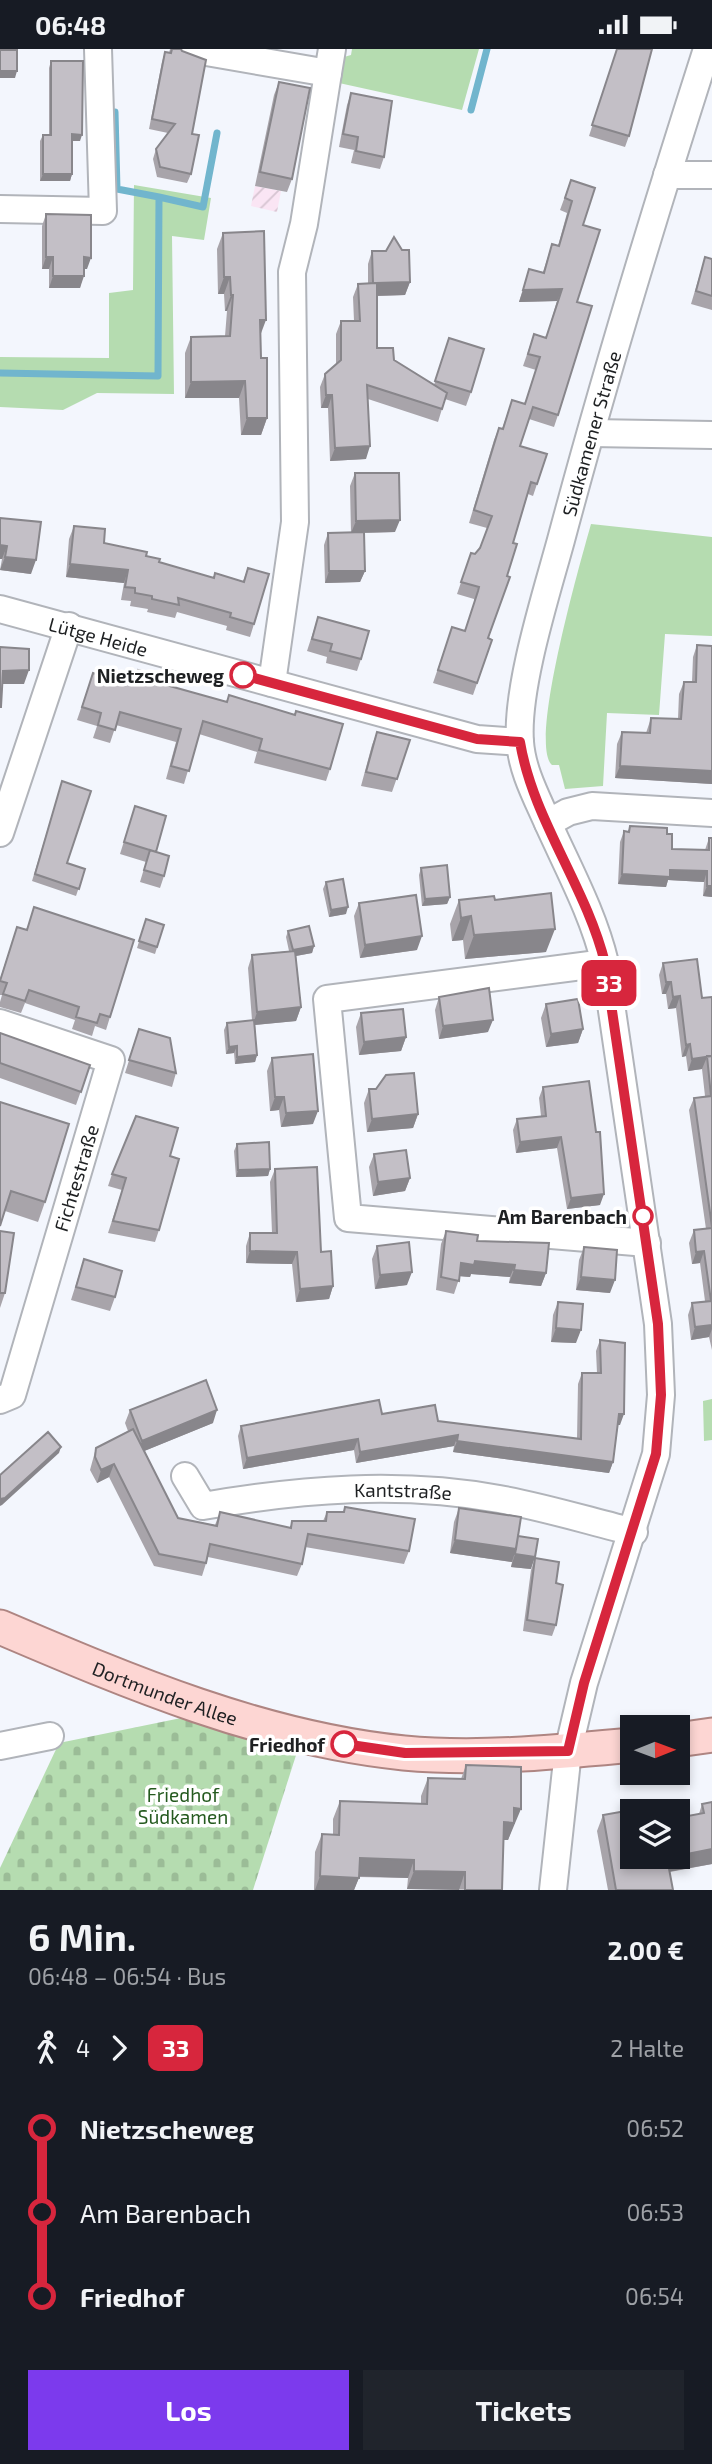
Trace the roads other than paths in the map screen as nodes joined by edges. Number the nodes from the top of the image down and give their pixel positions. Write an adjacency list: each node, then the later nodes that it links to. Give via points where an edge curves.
1 (98, 49): 7 (street, via 103,211)
2 (189, 49): 4 (street)
3 (708, 49): 5 (street, Südkamener Straße)
4 (330, 61): 12 (street, via 292,272 295,522)
5 (667, 175): 6 (street); 8 (street, Südkamener Straße)
6 (712, 175)
7 (0, 209)
8 (591, 433): 9 (street); 13 (street, Südkamener Straße, via 537,630 520,716)
9 (712, 435)
10 (0, 609): 11 (street, Lütge Heide)
11 (69, 626): 12 (street, Lütge Heide); 16 (street)
12 (272, 683): 13 (street, Lütge Heide, via 477,739)
13 (520, 742): 15 (street, Südkamener Straße, via 531,785)
14 (712, 813): 15 (street, via 592,806)
15 (548, 823): 17 (street, Südkamener Straße, via 593,923)
16 (0, 833)
17 (605, 963): 19 (street, Südkamener Straße); 19 (street, via 327,999 348,1217)
18 (0, 1023): 20 (street, Fichtestraße, via 111,1060 12,1395)
19 (647, 1243): 22 (street, Südkamener Straße, via 658,1324 661,1395 656,1454)
20 (0, 1400)
21 (185, 1476): 22 (street, Kantstraße, via 203,1506 334,1489 414,1489 500,1499)
22 (634, 1532): 29 (street, Südkamener Straße, via 584,1683)
23 (0, 1627): 29 (main road, Dortmunder Allee, via 151,1689 337,1743 405,1753)
24 (712, 1735): 26 (main road)
25 (50, 1736): 27 (street)
26 (690, 1738)
27 (0, 1746)
28 (620, 1746): 29 (main road, Dortmunder Allee)
29 (568, 1751): 30 (street, Südkamener Straße)
30 (553, 1890)

